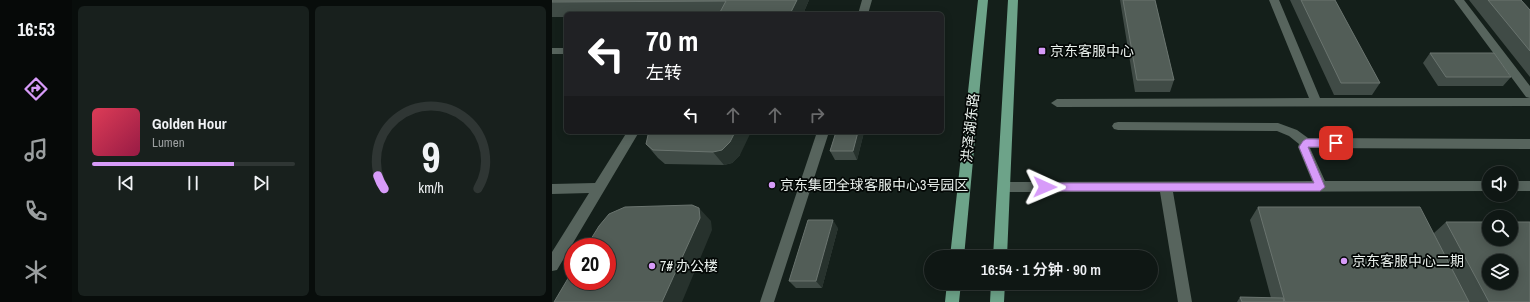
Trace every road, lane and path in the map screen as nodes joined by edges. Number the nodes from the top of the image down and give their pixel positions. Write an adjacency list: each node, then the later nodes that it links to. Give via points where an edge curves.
1 (867, 0): 6 (lane)
2 (983, 0): 26 (main road, 洪泽湖东路)
3 (1013, 0): 21 (main road)
4 (1274, 0): 12 (lane)
5 (1459, 0): 9 (lane)
6 (864, 12)
7 (552, 51): 8 (lane)
8 (564, 51)
9 (1530, 94)
10 (1530, 102): 12 (lane)
11 (1056, 103): 12 (lane)
12 (1316, 103)
13 (1118, 126): 16 (lane, via 1278,127 1293,133)
14 (631, 134): 24 (lane)
15 (822, 134): 31 (lane)
16 (1306, 143): 17 (lane); 23 (lane, via 1304,147)
17 (1530, 144)
18 (1482, 186): 23 (lane)
19 (1518, 186): 20 (lane)
20 (1530, 186)
21 (1004, 187): 22 (lane); 27 (main road)
22 (1166, 187): 23 (lane); 34 (lane)
23 (1320, 187)
24 (598, 188): 25 (lane); 28 (lane)
25 (552, 189)
26 (957, 250)
27 (1000, 250)
28 (552, 265)
29 (953, 290): 32 (main road)
30 (998, 290): 33 (main road)
31 (767, 302)
32 (952, 302)
33 (997, 302)
34 (1185, 302)

